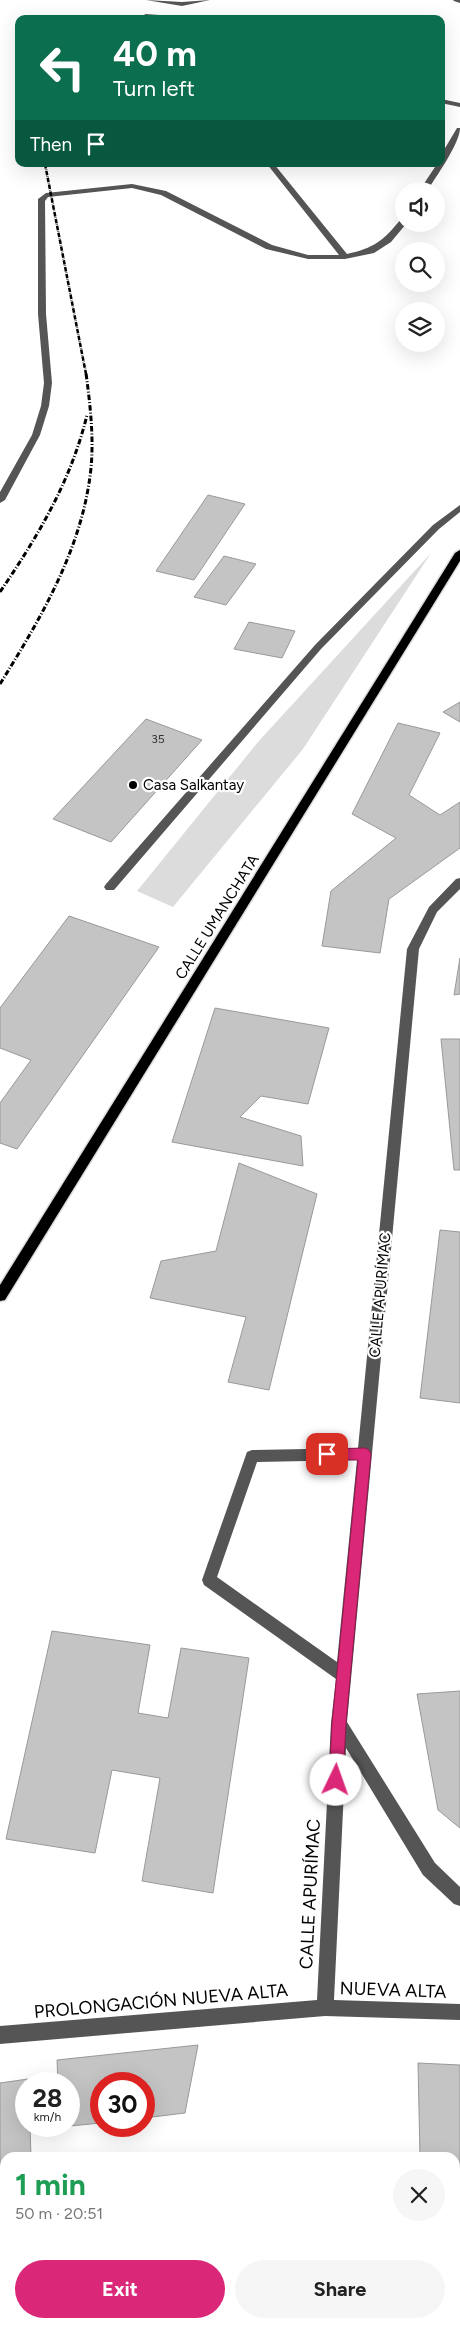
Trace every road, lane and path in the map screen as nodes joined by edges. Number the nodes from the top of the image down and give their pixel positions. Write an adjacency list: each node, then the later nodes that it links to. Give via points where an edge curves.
1 (207, 0): 3 (street, via 182,4)
2 (456, 0): 4 (street)
3 (152, 1): 5 (street)
4 (460, 1)
5 (146, 15)
6 (445, 102): 7 (street)
7 (460, 105)
8 (460, 130): 9 (street)
9 (445, 154)
10 (272, 167): 14 (street)
11 (437, 167): 12 (street)
12 (428, 182)
13 (395, 232): 14 (street, via 372,251)
14 (345, 256): 15 (street, via 308,257 269,247 149,188 113,186 46,194 41,201 42,314 48,383 45,406 36,435)
15 (0, 500)
16 (460, 508): 19 (street, via 436,526 318,647)
17 (458, 559): 20 (main road, CALLE UMANCHATA)
18 (460, 882): 21 (street, CALLE APURÍMAC, via 433,910 413,949)
19 (110, 887)
20 (0, 1296)
21 (365, 1454): 22 (street, CALLE APURÍMAC); 22 (street, via 252,1456 209,1580)
22 (343, 1674): 23 (street, CALLE APURÍMAC)
23 (339, 1723): 24 (street, via 429,1870); 25 (street, CALLE APURÍMAC)
24 (460, 1898)
25 (325, 2008): 26 (street, NUEVA ALTA); 27 (street, PROLONGACIÓN NUEVA ALTA)
26 (460, 2012)
27 (0, 2035)

